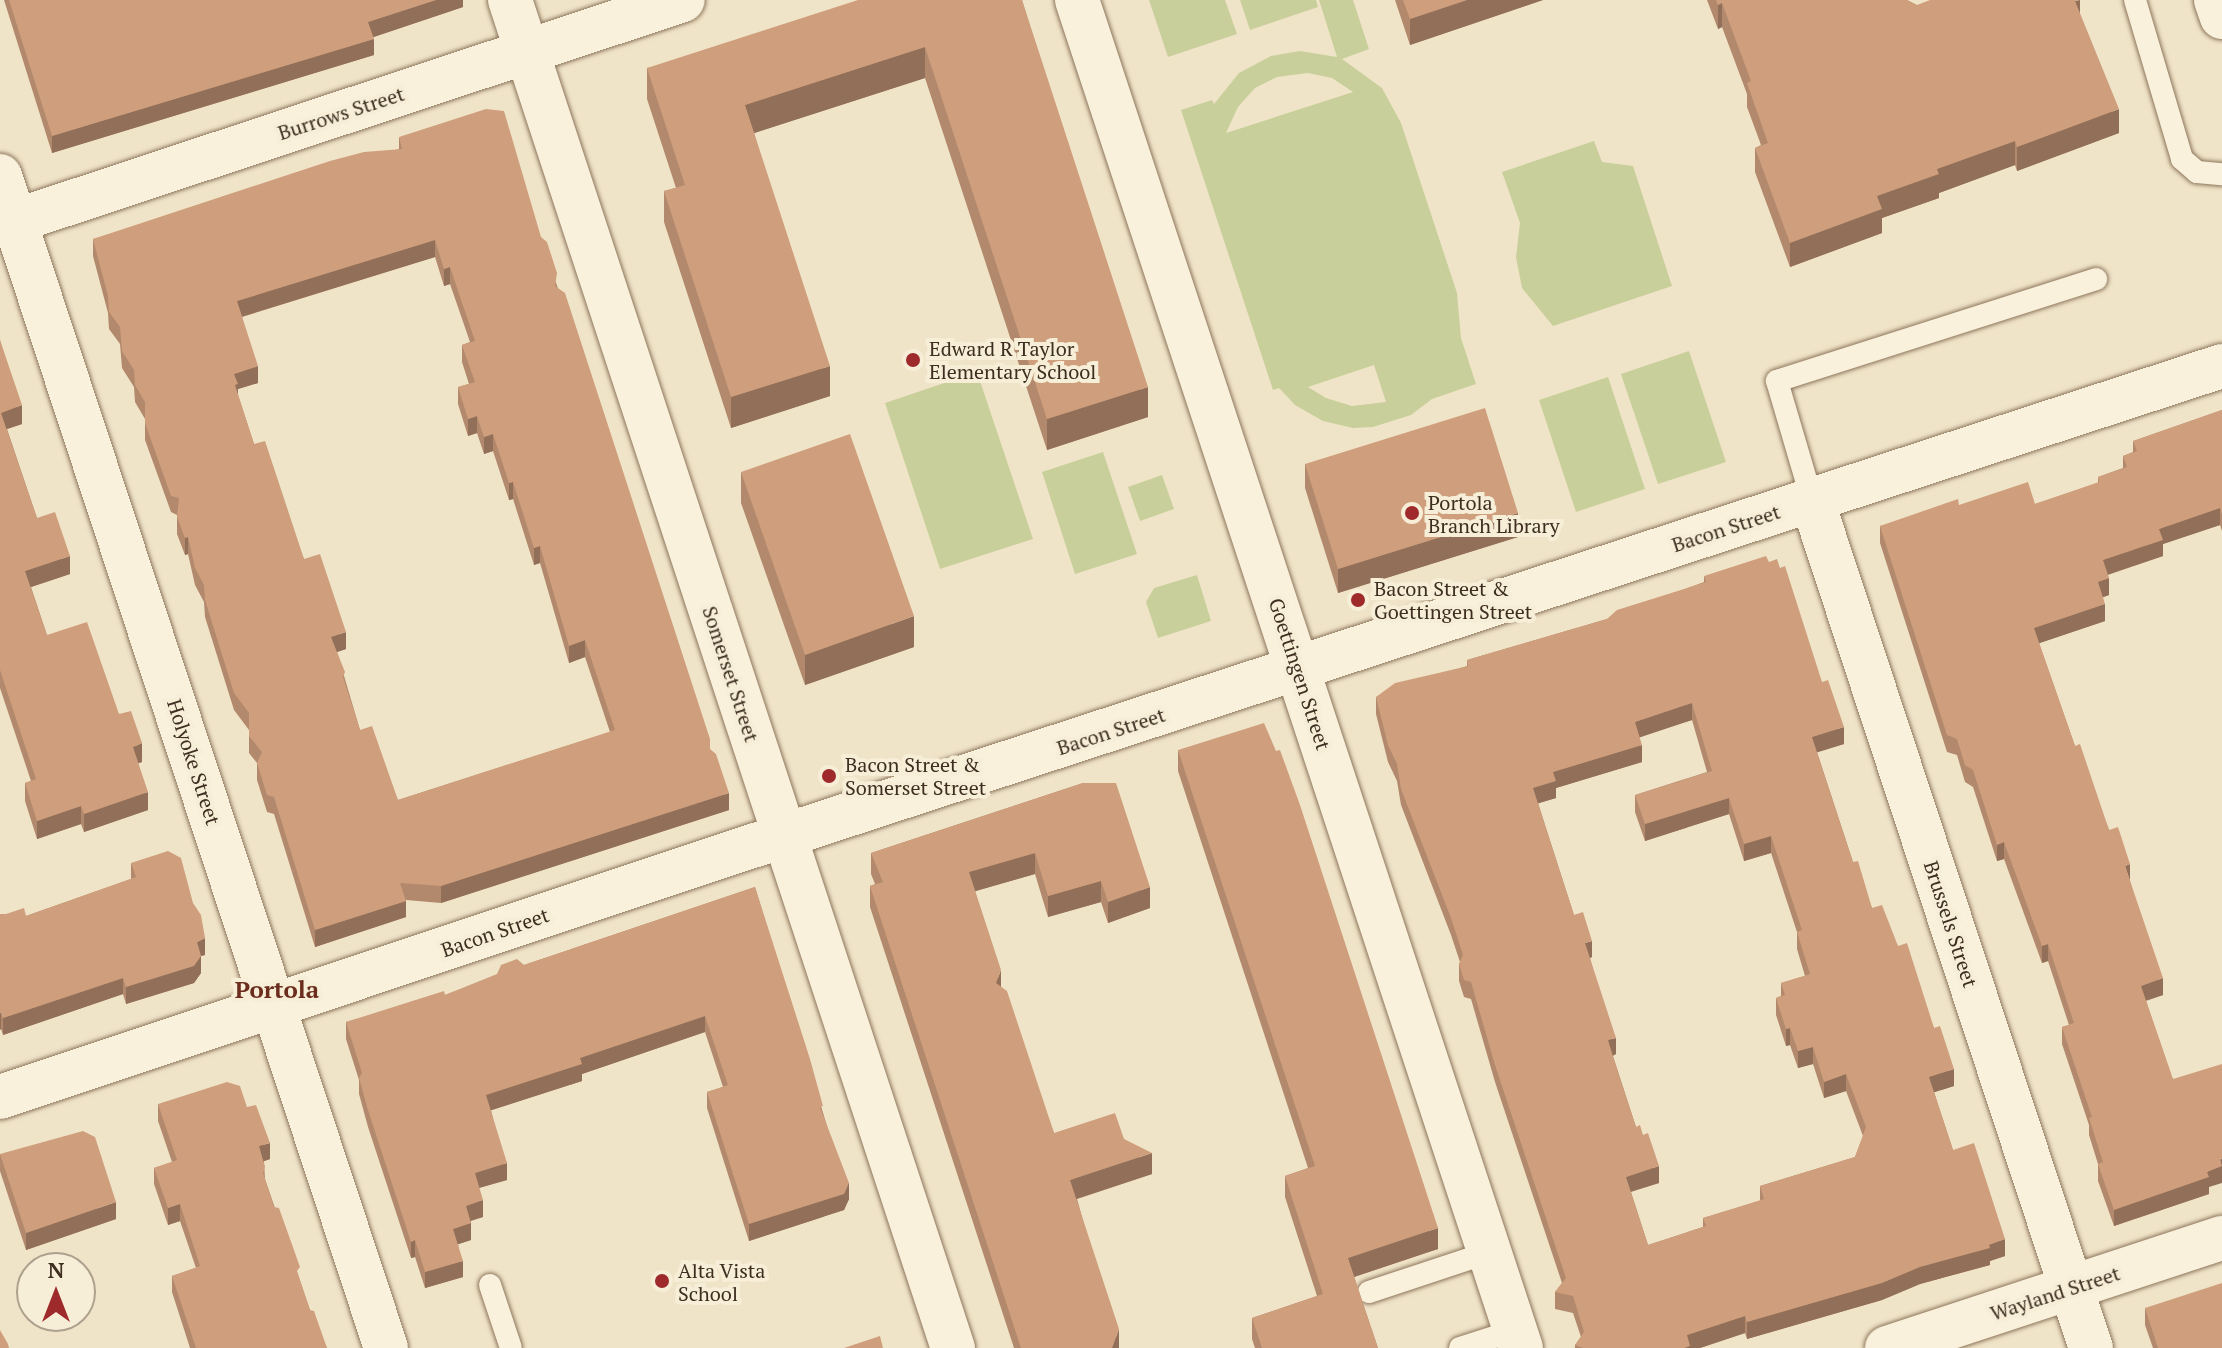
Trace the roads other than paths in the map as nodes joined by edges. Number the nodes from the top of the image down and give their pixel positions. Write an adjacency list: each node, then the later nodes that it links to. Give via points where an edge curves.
1 (510, 0): 7 (street, Somerset Street)
2 (683, 0): 7 (street, Burrows Street)
3 (1077, 0): 14 (street, Goettingen Street)
4 (2135, 0): 8 (lane, via 2182,159 2197,172)
5 (2216, 0): 6 (street)
6 (2222, 17)
7 (527, 51): 10 (street, Burrows Street); 15 (street, Somerset Street)
8 (2222, 174)
9 (0, 176): 10 (street, Holyoke Street)
10 (8, 223): 16 (street, Holyoke Street)
11 (2096, 279): 13 (lane, via 1777,381)
12 (2222, 366): 13 (street, Bacon Street)
13 (1812, 500): 14 (street, Bacon Street); 21 (street, Brussels Street)
14 (1299, 670): 15 (street, Bacon Street); 19 (street, Goettingen Street)
15 (784, 836): 16 (street, Bacon Street); 26 (street, Somerset Street)
16 (274, 1006): 17 (street, Bacon Street); 24 (street, Holyoke Street)
17 (0, 1097)
18 (2222, 1238): 21 (street, Wayland Street)
19 (1490, 1252): 22 (lane); 23 (street, Goettingen Street)
20 (490, 1285): 25 (lane)
21 (2071, 1288): 28 (street, Wayland Street); 29 (street, Brussels Street)
22 (1369, 1292)
23 (1518, 1339): 27 (lane)
24 (386, 1348)
25 (511, 1348)
26 (953, 1348)
27 (1460, 1348)
28 (1887, 1348)
29 (2091, 1348)

